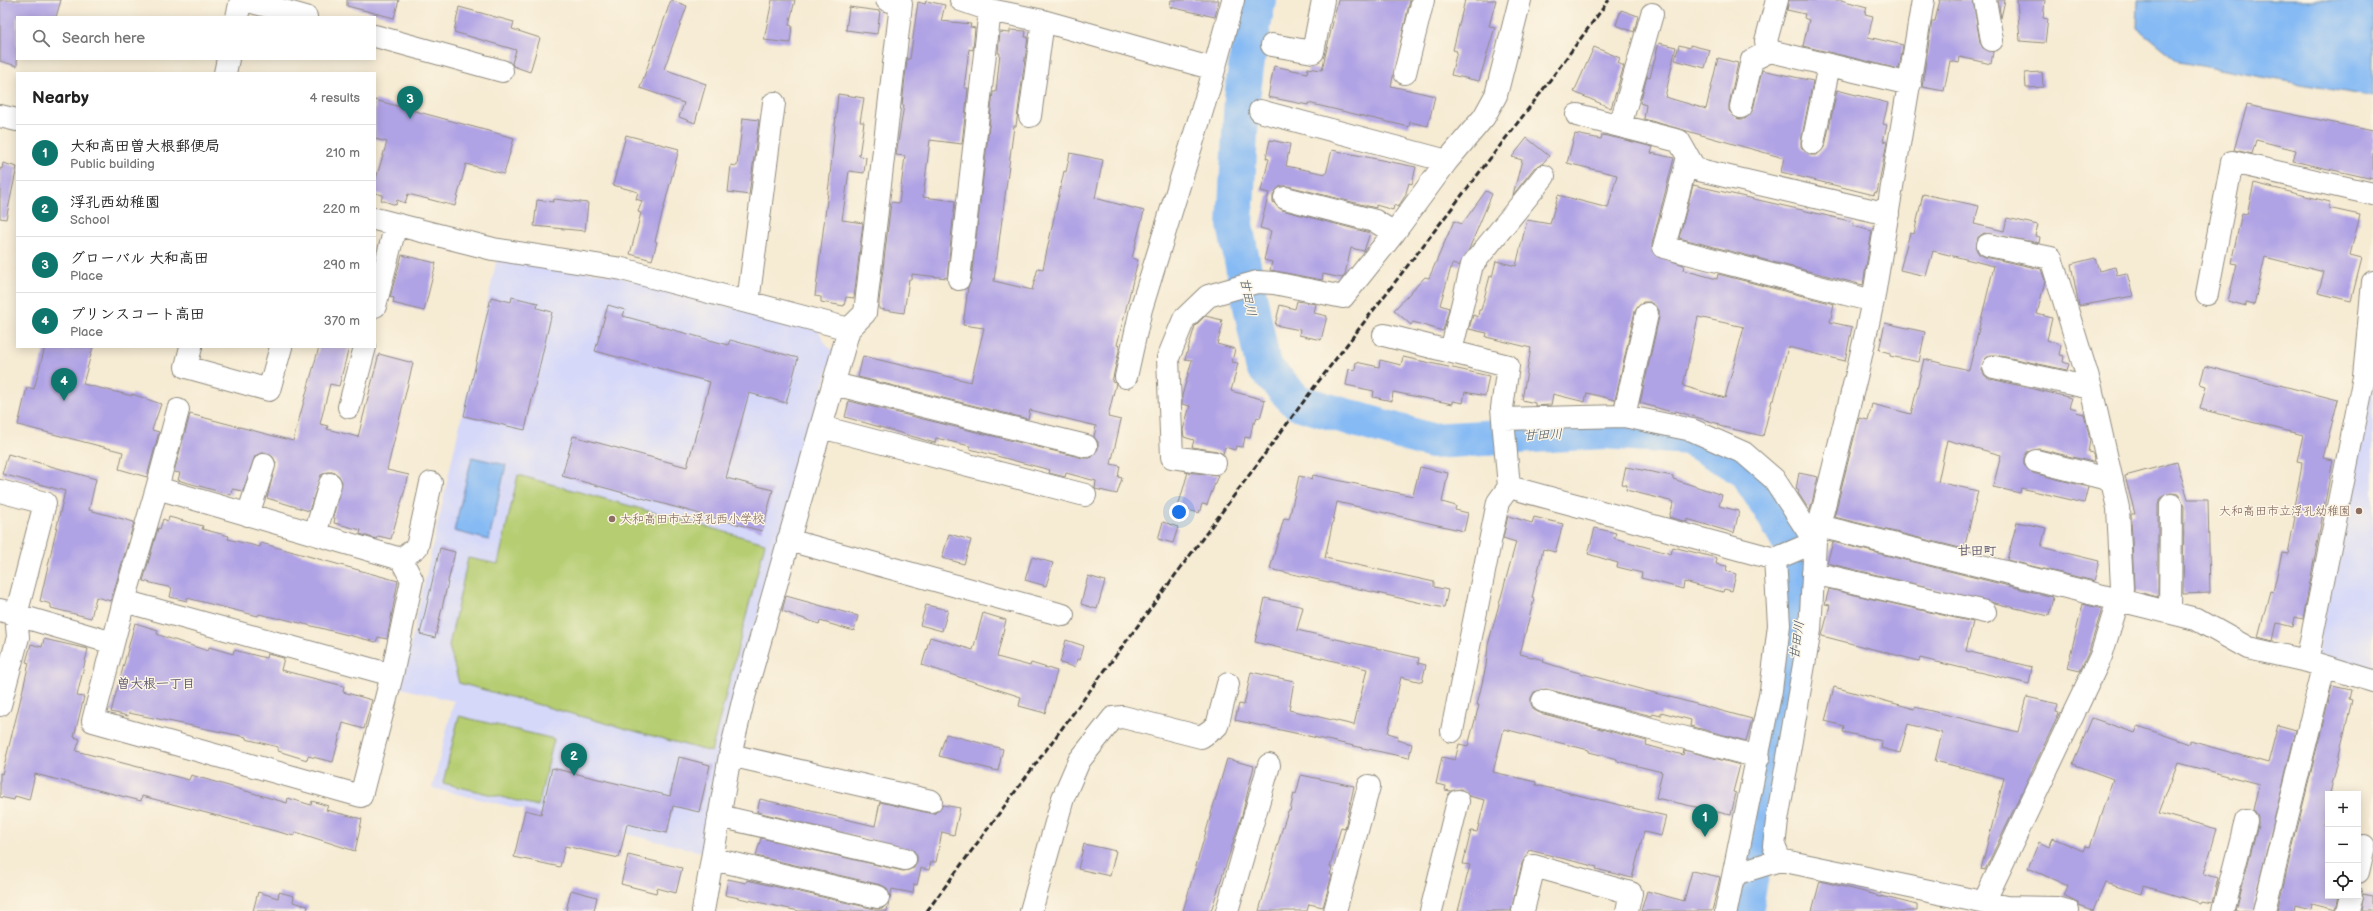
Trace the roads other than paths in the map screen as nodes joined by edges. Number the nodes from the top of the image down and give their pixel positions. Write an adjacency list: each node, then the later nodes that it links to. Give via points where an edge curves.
1 (241, 0): 14 (street)
2 (245, 0): 15 (street)
3 (961, 0): 12 (street)
4 (1233, 0): 23 (street)
5 (1323, 0): 19 (street, via 1313,52)
6 (1423, 0): 26 (street)
7 (1520, 0): 38 (street, via 1496,95 1484,117)
8 (1778, 0): 20 (street, via 1766,41)
9 (1984, 0): 18 (street)
10 (897, 1): 54 (street, via 865,314)
11 (1920, 1): 27 (street)
12 (990, 10): 16 (street); 47 (street)
13 (1652, 14): 35 (street)
14 (237, 16)
15 (302, 16)
16 (1043, 22): 23 (street); 33 (street)
17 (376, 36): 24 (street)
18 (1992, 40)
19 (1272, 45)
20 (1770, 51): 22 (street); 29 (street, via 1752,60)
21 (228, 60): 25 (street)
22 (1829, 65): 27 (street); 36 (street)
23 (1214, 69): 62 (street, via 1141,309)
24 (502, 71)
25 (225, 72)
26 (1405, 73)
27 (1910, 84): 42 (street)
28 (774, 103): 52 (street)
29 (1741, 107)
30 (1260, 111): 38 (street)
31 (1577, 115): 35 (street)
32 (0, 116): 34 (street)
33 (1030, 116)
34 (16, 120)
35 (1620, 126): 37 (street, via 1679,141)
36 (1813, 143)
37 (1688, 157): 42 (street, via 1695,169); 50 (street, via 1664,247)
38 (1447, 161): 45 (street)
39 (1544, 176): 59 (street, via 1472,265)
40 (2373, 194): 49 (street, via 2232,162)
41 (1285, 198): 45 (street, via 1375,221)
42 (1888, 214): 50 (street)
43 (376, 219): 44 (street)
44 (396, 224): 51 (street); 52 (street, via 493,249 622,269)
45 (1394, 233): 72 (street, via 1343,297 1257,282 1208,296 1184,319 1168,358 1172,456)
46 (1988, 245): 64 (street, via 2051,258)
47 (958, 279)
48 (2373, 282): 60 (street)
49 (2207, 294)
50 (1873, 301): 84 (street)
51 (376, 302)
52 (748, 302): 54 (street)
53 (1647, 314): 67 (street)
54 (848, 329): 63 (street)
55 (1384, 335): 59 (street)
56 (192, 348): 57 (street, via 186,367 269,390)
57 (281, 348)
58 (365, 348): 65 (street)
59 (1451, 351): 68 (street, via 1508,366 1502,408)
60 (2371, 352): 96 (street)
61 (1994, 367): 64 (street)
62 (1126, 376)
63 (834, 384): 69 (street); 70 (street)
64 (2091, 388): 74 (street)
65 (350, 407)
66 (178, 410): 78 (street)
67 (1624, 416): 68 (street); 84 (street, via 1692,430 1744,453 1774,479)
68 (1503, 419): 77 (street)
69 (821, 426): 80 (street); 85 (street)
70 (1086, 446)
71 (2036, 461): 74 (street)
72 (1215, 463)
73 (264, 465): 82 (street)
74 (2112, 480): 89 (street, via 2119,515 2122,588)
75 (431, 483): 87 (street, via 417,546)
76 (330, 484): 83 (street)
77 (1509, 487): 86 (street); 102 (street, via 1498,502)
78 (157, 488): 82 (street); 90 (street)
79 (0, 491): 93 (street, via 45,503)
80 (1085, 495)
81 (2171, 505): 92 (street)
82 (248, 515): 83 (street)
83 (315, 534): 87 (street)
84 (1817, 534): 86 (street); 88 (street); 89 (street)
85 (788, 540): 94 (street); 103 (street)
86 (1775, 559): 104 (street, via 1779,625)
87 (401, 560): 97 (street, via 412,580)
88 (1813, 573): 91 (street); 114 (street, via 1810,630 1777,821)
89 (2118, 599): 92 (street); 119 (street, via 2101,656)
90 (124, 601): 95 (street); 97 (street)
91 (1985, 612)
92 (2170, 612): 96 (street, via 2196,619 2248,648)
93 (8, 613): 95 (street); 101 (street, via 18,637)
94 (1063, 615)
95 (113, 643): 97 (street, via 93,722 361,796)
96 (2316, 664): 98 (street); 130 (street)
97 (392, 675)
98 (2373, 681)
99 (1228, 684): 121 (street, via 1218,726 1201,737 1124,717 1113,718 1079,761 1063,798)
100 (1543, 700): 104 (street)
101 (0, 705)
102 (1452, 731)
103 (730, 755): 107 (street); 109 (street)
104 (1759, 757): 116 (street)
105 (1270, 765): 122 (street)
106 (1368, 786): 123 (street)
107 (931, 801)
108 (1458, 801): 124 (street)
109 (719, 816): 112 (street); 113 (street)
110 (2246, 821): 129 (street)
111 (2364, 846): 115 (street)
112 (713, 859): 117 (street); 120 (street)
113 (905, 859)
114 (1775, 862): 116 (street); 119 (street)
115 (2360, 863)
116 (1737, 875): 127 (street)
117 (878, 897)
118 (2351, 899): 131 (street)
119 (1984, 902): 128 (street, via 2006,907 2057,908)
120 (703, 911)
121 (1031, 911)
122 (1227, 911)
123 (1335, 911)
124 (1431, 911)
125 (1523, 911): 126 (street, via 1534,866 1631,893)
126 (1627, 911)
127 (1726, 911)
128 (2068, 911)
129 (2223, 911)
130 (2264, 911)
131 (2348, 911)

